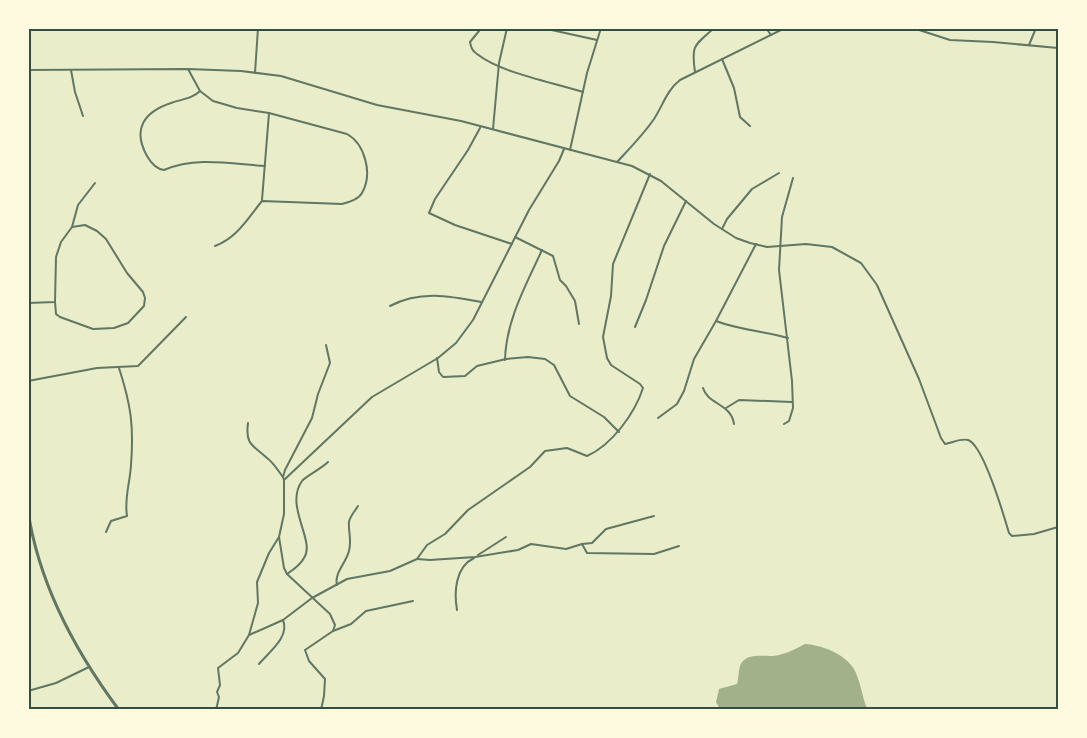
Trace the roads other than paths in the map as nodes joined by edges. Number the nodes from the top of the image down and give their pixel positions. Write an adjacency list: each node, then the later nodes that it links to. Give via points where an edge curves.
1 (258, 28): 21 (street)
2 (507, 28): 16 (street)
3 (601, 28): 12 (street)
4 (714, 28): 20 (street, via 693,50)
5 (766, 28): 11 (street)
6 (785, 28): 11 (street)
7 (1036, 28): 13 (street)
8 (548, 29): 12 (street)
9 (915, 29): 13 (street, via 950,40)
10 (479, 31): 16 (street, via 470,42 472,50)
11 (771, 35): 15 (street)
12 (597, 40): 23 (street)
13 (1028, 46): 14 (street)
14 (1059, 48)
15 (722, 59): 20 (street); 26 (street, via 735,88 740,117)
16 (499, 66): 23 (street); 28 (street)
17 (188, 69): 19 (street); 21 (street); 22 (street)
18 (28, 70): 19 (street)
19 (71, 70): 25 (street)
20 (695, 72): 31 (street, via 671,87 656,116)
21 (255, 73): 27 (street, via 281,76 377,105)
22 (201, 91): 24 (street, via 213,101); 32 (street, via 148,114 139,130 154,165 164,170 202,162)
23 (583, 92): 30 (street)
24 (269, 113): 32 (street); 37 (street, via 347,134 356,140 366,161 366,177 362,194 342,204)
25 (83, 116)
26 (750, 126)
27 (481, 127): 28 (street); 42 (street, via 429,213)
28 (493, 130): 29 (street)
29 (564, 149): 30 (street); 41 (street)
30 (570, 150): 31 (street)
31 (617, 162): 33 (street)
32 (265, 166): 37 (street)
33 (650, 174): 38 (street); 68 (street, via 613,264 603,337 611,365 643,388)
34 (779, 174): 40 (street, via 752,189)
35 (794, 178): 45 (street, via 782,217)
36 (95, 183): 39 (street, via 78,205)
37 (262, 201): 44 (street, via 236,234)
38 (686, 201): 40 (street); 54 (street, via 664,246)
39 (72, 226): 47 (street, via 56,257); 47 (street, via 85,225 106,239 142,292 144,306 119,327 93,329 60,317)
40 (722, 229): 43 (street)
41 (515, 237): 42 (street); 46 (street)
42 (512, 244): 49 (street)
43 (756, 244): 45 (street); 52 (street)
44 (215, 246)
45 (781, 247): 55 (street, via 780,292); 74 (street, via 824,245 861,262 881,292 941,438 945,444 969,440 975,445 1009,533 1022,536)
46 (542, 250): 53 (street, via 555,259 560,280 575,301); 58 (street, via 513,316)
47 (55, 302): 48 (street)
48 (28, 303)
49 (482, 303): 50 (street, via 432,295 407,298); 57 (street, via 462,336)
50 (390, 306)
51 (186, 317): 59 (street, via 138,366)
52 (716, 321): 55 (street); 64 (street, via 694,359 677,404)
53 (579, 324)
54 (635, 327)
55 (788, 338): 62 (street)
56 (326, 345): 70 (street, via 330,363 312,417)
57 (437, 358): 58 (street, via 439,372 452,378 465,376 477,366); 70 (street, via 372,397)
58 (505, 360): 68 (street, via 545,359 554,365 570,396 604,417)
59 (119, 368): 60 (street); 75 (street, via 132,411 127,515 111,521)
60 (28, 381)
61 (703, 388): 63 (street, via 706,396)
62 (792, 402): 63 (street, via 739,400); 67 (street, via 792,415)
63 (726, 408): 66 (street)
64 (658, 418)
65 (248, 423): 70 (street, via 249,441)
66 (734, 424)
67 (784, 424)
68 (619, 432): 81 (street, via 587,456 567,448 545,451 530,467 468,510 445,534 427,545)
69 (328, 462): 82 (street, via 298,488 297,505 308,545 305,558)
70 (284, 479): 76 (street, via 284,514)
71 (358, 506): 83 (street, via 349,522 350,544 344,565 337,573)
72 (28, 511): 91 (street, via 41,570)
73 (654, 516): 78 (street, via 606,529 592,543)
74 (1059, 527)
75 (106, 532)
76 (279, 537): 82 (street); 89 (street, via 257,582 258,603)
77 (506, 537): 80 (street)
78 (582, 544): 79 (street, via 587,553 634,554 654,554); 80 (street, via 566,549 531,544)
79 (679, 546)
80 (474, 557): 81 (street); 86 (street, via 457,582)
81 (417, 559): 83 (street, via 390,571 352,577)
82 (287, 574): 84 (street)
83 (337, 585): 84 (street)
84 (312, 598): 87 (street); 88 (street, via 330,614 335,625)
85 (413, 601): 88 (street, via 366,611 351,624)
86 (457, 610)
87 (283, 620): 89 (street); 90 (street, via 283,634)
88 (333, 631): 95 (street, via 305,650 325,679)
89 (249, 634): 94 (street, via 238,653 218,668)
90 (259, 663)
91 (88, 667): 92 (street); 93 (street)
92 (28, 691)
93 (119, 710)
94 (216, 710)
95 (321, 710)

